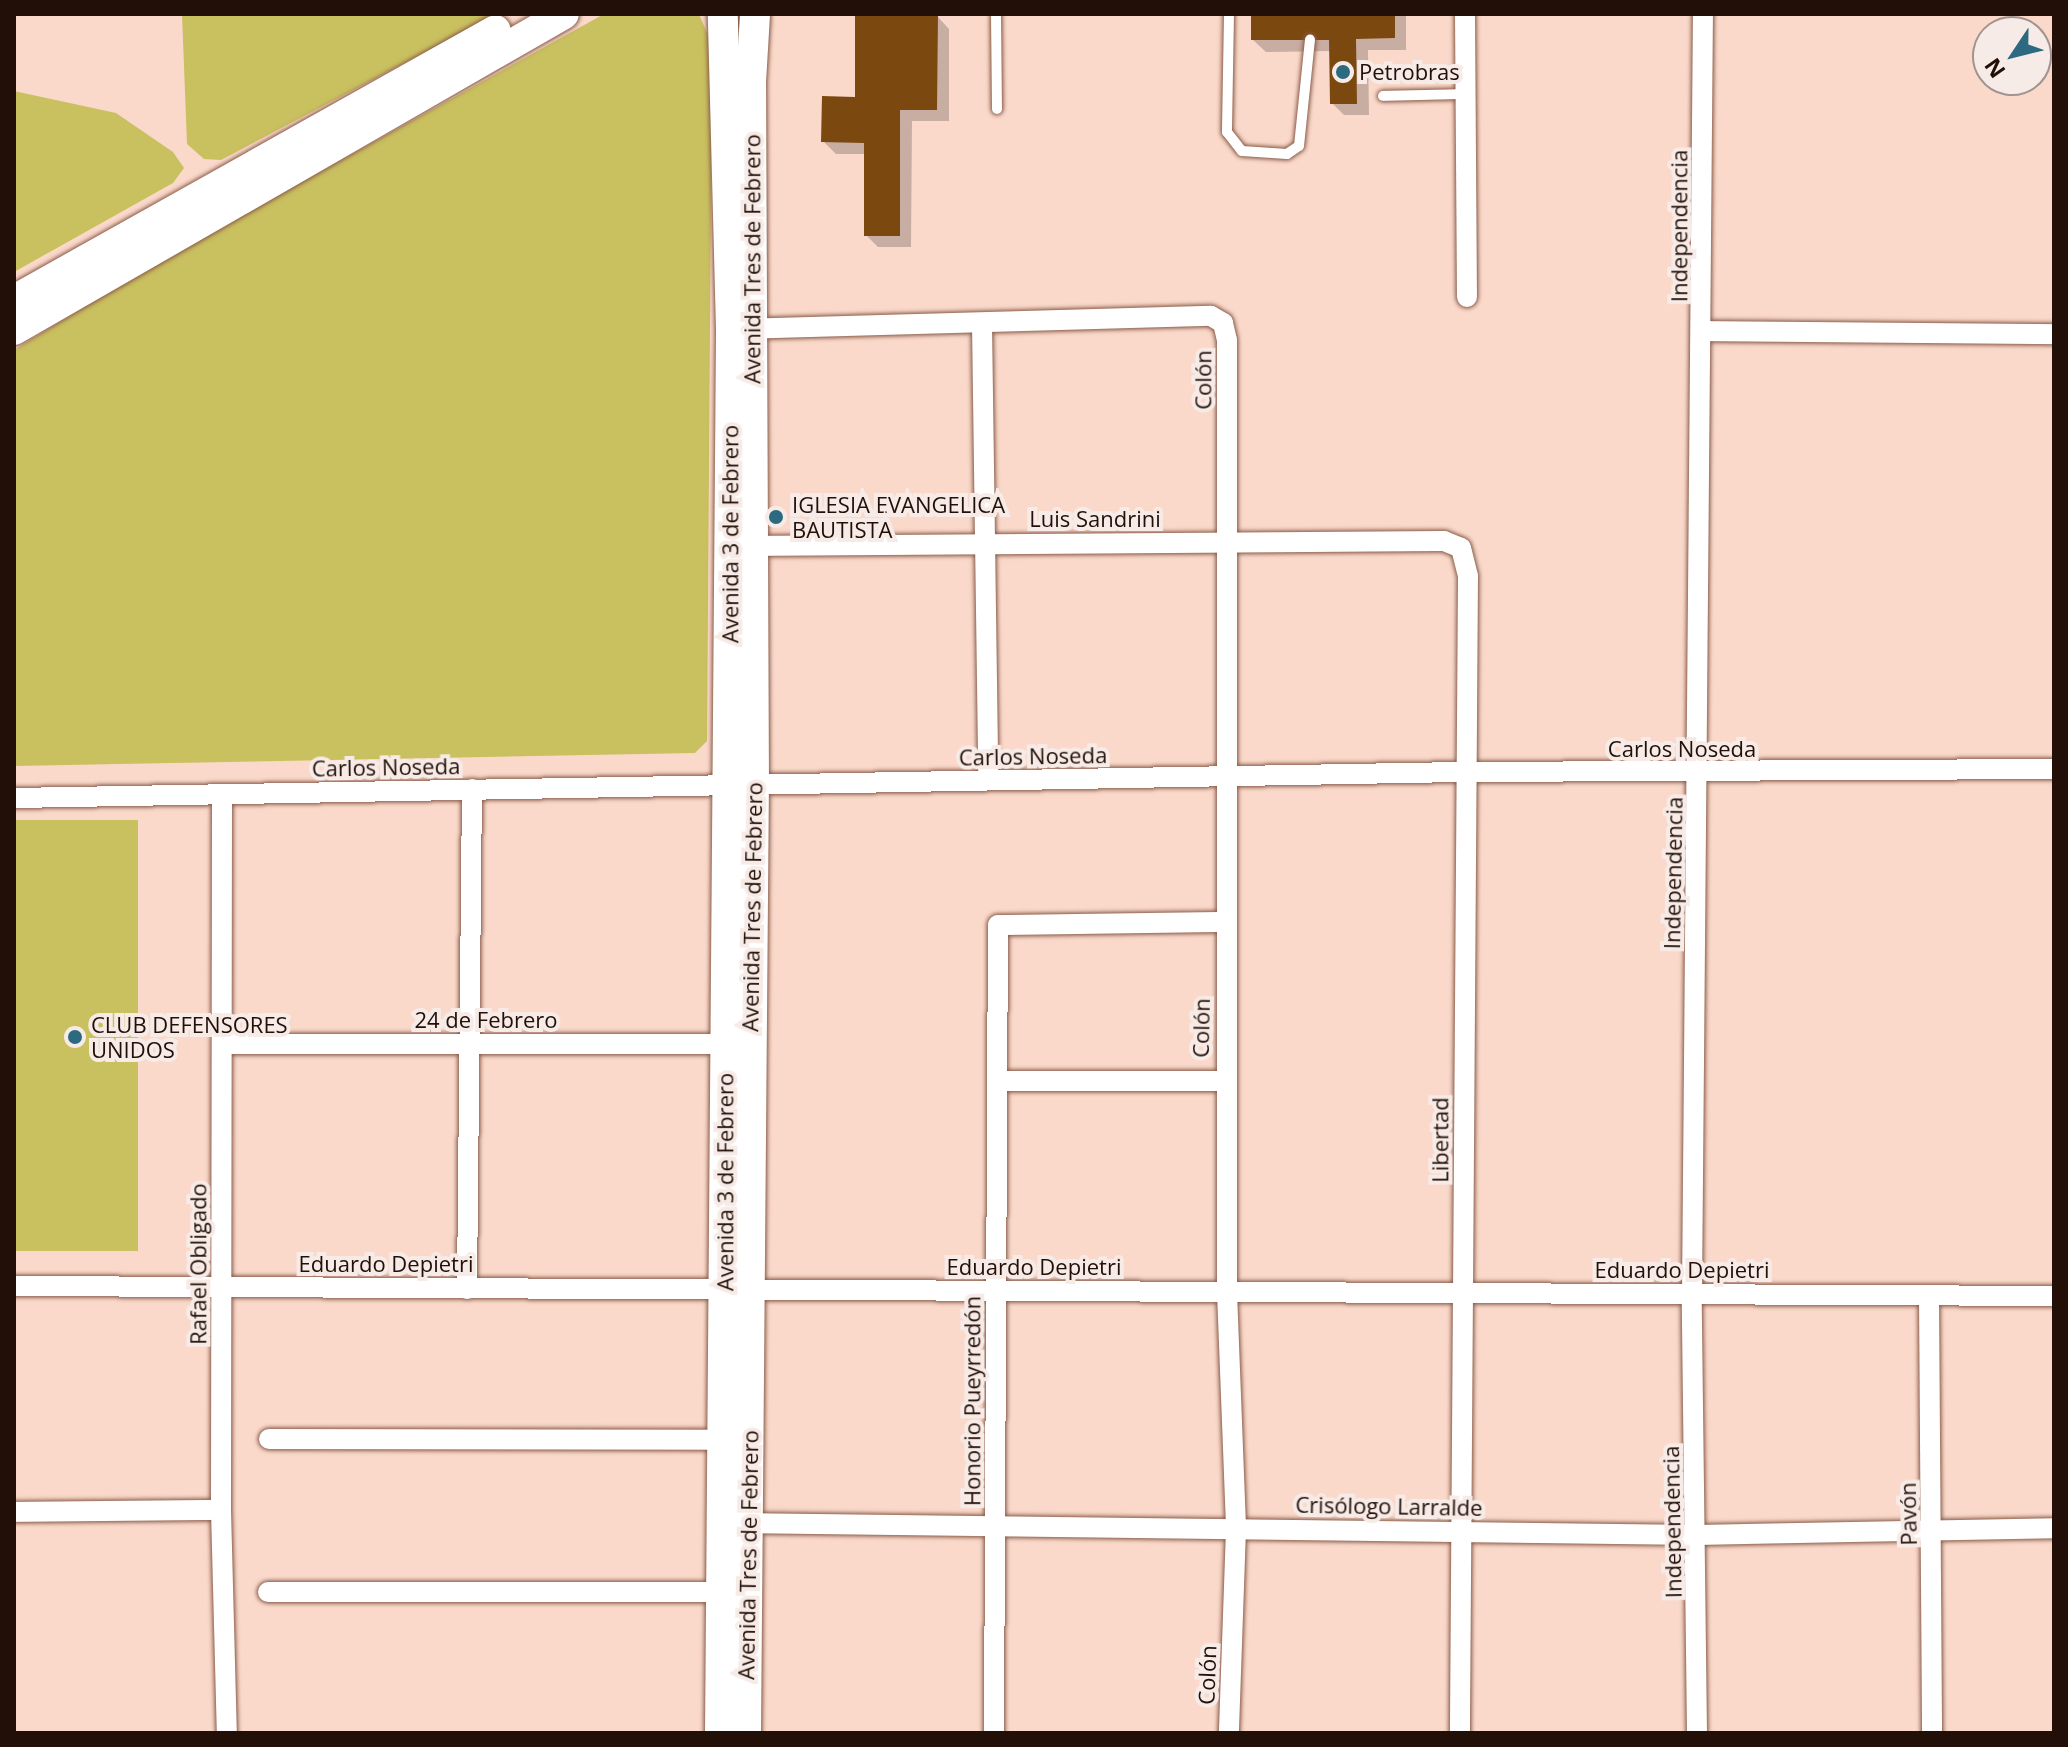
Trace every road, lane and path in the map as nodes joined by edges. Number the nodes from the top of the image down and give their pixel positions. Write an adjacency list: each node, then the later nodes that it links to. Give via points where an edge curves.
1 (526, 14): 14 (main road)
2 (564, 14): 17 (main road)
3 (723, 14): 16 (main road, via 724,103)
4 (755, 14): 16 (main road, Avenida Tres de Febrero)
5 (996, 14): 12 (lane)
6 (1229, 14): 9 (lane, via 1227,132 1242,151 1287,154 1299,146)
7 (1465, 14): 10 (street)
8 (1703, 14): 18 (street, Independencia)
9 (1310, 40)
10 (1465, 94): 11 (lane); 13 (street)
11 (1383, 96)
12 (997, 109)
13 (1467, 297)
14 (14, 300)
15 (982, 324): 16 (street); 20 (street, Colón, via 1211,316 1223,323); 21 (street)
16 (742, 329): 22 (main road, Avenida Tres de Febrero)
17 (14, 330)
18 (1703, 331): 19 (street); 26 (street, Independencia)
19 (2054, 334)
20 (1227, 542): 21 (street, Luis Sandrini); 23 (street, Luis Sandrini, via 1444,541); 27 (street, Colón)
21 (987, 544): 22 (street, Luis Sandrini); 28 (street)
22 (740, 546): 29 (main road, Avenida Tres de Febrero)
23 (1461, 548): 25 (street, Libertad, via 1468,576)
24 (2054, 769): 26 (street, Carlos Noseda)
25 (1465, 772): 26 (street, Carlos Noseda); 27 (street, Carlos Noseda); 45 (street, Libertad)
26 (1699, 773): 46 (street, Independencia)
27 (1226, 776): 28 (street, Carlos Noseda); 33 (street, Colón)
28 (988, 780): 29 (street, Carlos Noseda)
29 (742, 784): 30 (street, Carlos Noseda); 36 (main road, Avenida Tres de Febrero)
30 (472, 789): 31 (street, Carlos Noseda); 35 (street)
31 (222, 795): 32 (street, Carlos Noseda); 34 (street, Rafael Obligado)
32 (14, 798)
33 (1226, 922): 37 (street, Honorio Pueyrredón, via 998,925); 38 (street, Colón)
34 (222, 1044): 35 (street, 24 de Febrero); 40 (street, Rafael Obligado)
35 (469, 1044): 36 (street, 24 de Febrero); 41 (street)
36 (738, 1044): 42 (main road, Avenida Tres de Febrero)
37 (998, 1081): 38 (street); 43 (street, Honorio Pueyrredón)
38 (1224, 1081): 44 (street, Colón)
39 (14, 1286): 40 (street, Eduardo Depietri)
40 (222, 1287): 41 (street, Eduardo Depietri); 51 (street, Rafael Obligado)
41 (467, 1289): 42 (street, Eduardo Depietri)
42 (737, 1290): 43 (street, Eduardo Depietri); 50 (main road, Avenida 3 de Febrero); 53 (main road, Avenida Tres de Febrero)
43 (996, 1291): 44 (street, Eduardo Depietri); 54 (street, Honorio Pueyrredón)
44 (1227, 1292): 45 (street, Eduardo Depietri); 57 (street, Colón)
45 (1463, 1293): 46 (street, Eduardo Depietri); 58 (street, Libertad)
46 (1692, 1294): 47 (street, Eduardo Depietri); 59 (street, Independencia)
47 (1929, 1295): 48 (street, Eduardo Depietri); 55 (street, Pavón)
48 (2054, 1296)
49 (269, 1439): 50 (street)
50 (723, 1440): 53 (main road, Avenida 3 de Febrero)
51 (221, 1510): 52 (street); 62 (street, Rafael Obligado)
52 (14, 1512)
53 (736, 1523): 54 (street, Crisólogo Larralde); 61 (main road, Avenida 3 de Febrero); 64 (main road, Avenida Tres de Febrero)
54 (997, 1525): 57 (street, Crisólogo Larralde); 65 (street, Honorio Pueyrredón)
55 (1932, 1528): 56 (street, Crisólogo Larralde); 59 (street, Crisólogo Larralde); 69 (street, Pavón)
56 (2054, 1528)
57 (1236, 1529): 58 (street, Crisólogo Larralde); 66 (street, Colón)
58 (1461, 1530): 59 (street, Crisólogo Larralde); 67 (street, Libertad)
59 (1697, 1535): 68 (street, Independencia)
60 (268, 1592): 61 (street)
61 (723, 1592): 63 (main road, Avenida 3 de Febrero)
62 (227, 1733)
63 (720, 1733)
64 (746, 1733)
65 (994, 1733)
66 (1229, 1733)
67 (1460, 1733)
68 (1697, 1733)
69 (1932, 1733)

